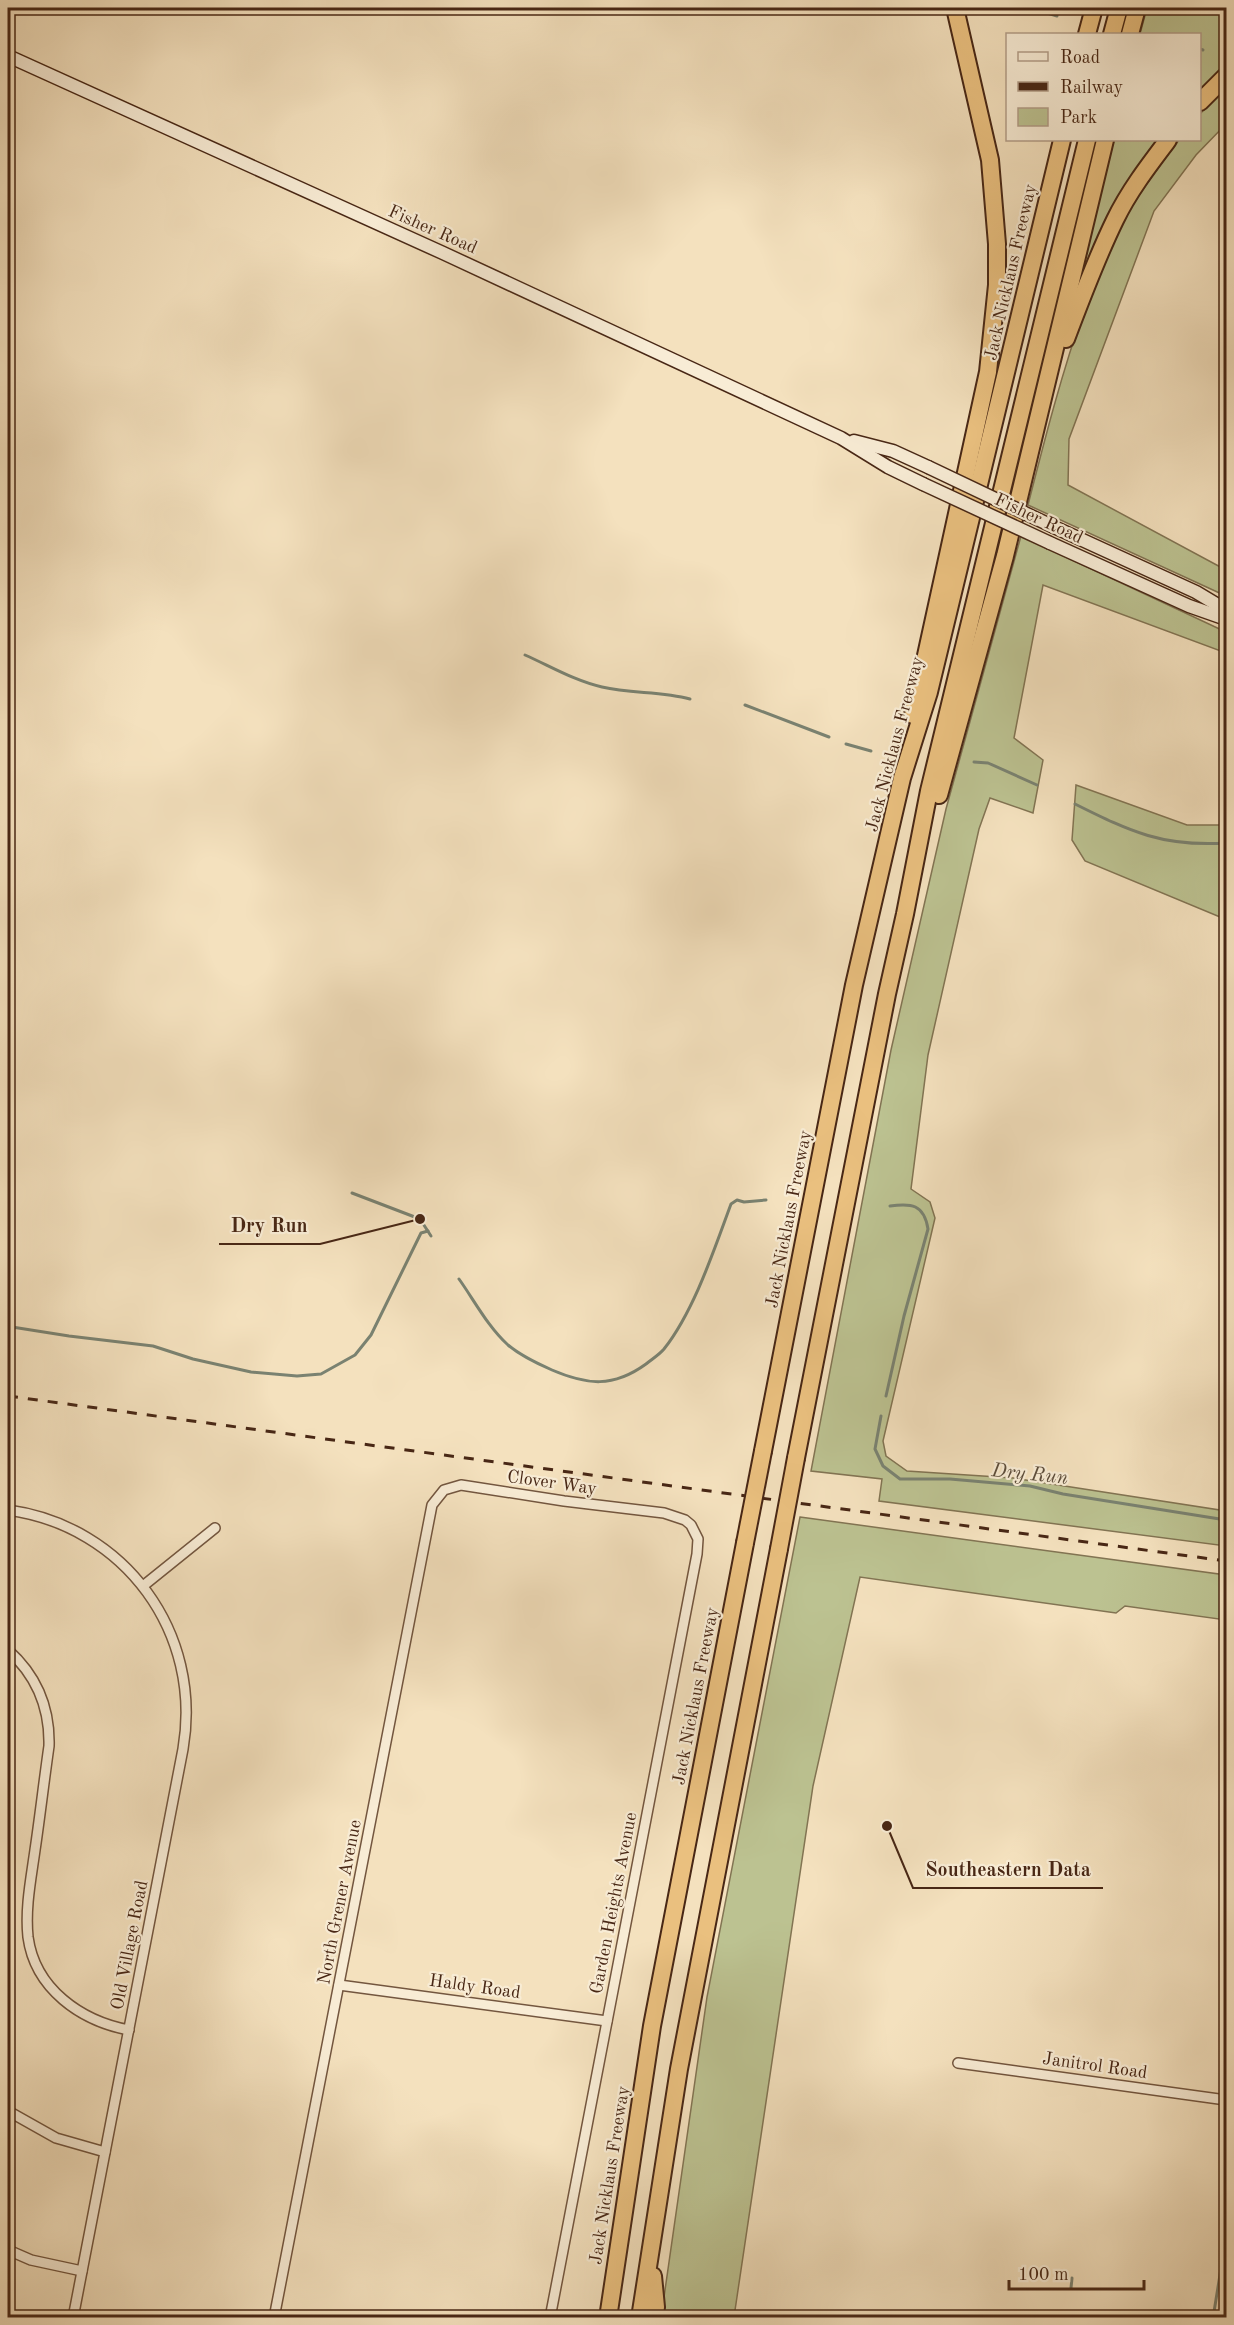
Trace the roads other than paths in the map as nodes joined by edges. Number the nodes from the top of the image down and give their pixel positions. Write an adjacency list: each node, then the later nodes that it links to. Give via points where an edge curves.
1 (948, 8): 12 (highway)
2 (955, 8): 12 (highway)
3 (1094, 8): 6 (highway)
4 (1119, 8): 7 (highway)
5 (1137, 8): 8 (highway)
6 (1087, 33)
7 (1112, 33)
8 (1130, 33)
9 (8, 56): 18 (main road, Fisher Road)
10 (1227, 76): 11 (highway)
11 (1201, 101)
12 (981, 115): 21 (highway, via 998,243 993,337 917,689)
13 (1062, 141): 21 (highway, Jack Nicklaus Freeway, via 929,692)
14 (1087, 141): 22 (highway, via 929,791)
15 (1105, 141): 17 (highway)
16 (1167, 141): 17 (highway, via 1115,218)
17 (1039, 413): 22 (highway, via 968,695)
18 (841, 438): 19 (main road, Fisher Road, bridge, via 893,451); 20 (main road, Fisher Road, bridge, via 923,484 1189,606)
19 (1227, 610)
20 (1227, 619)
21 (902, 778): 42 (highway, Jack Nicklaus Freeway, bridge, via 854,985 652,2026)
22 (905, 914): 37 (highway, bridge, via 679,2069)
23 (438, 1495): 25 (street, Clover Way, via 448,1487 470,1486); 29 (street, North Grener Avenue, via 432,1505)
24 (8, 1510): 27 (street, Old Village Road, via 77,1532 109,1552)
25 (664, 1513): 30 (street, Garden Heights Avenue, via 691,1525 698,1539 697,1554)
26 (214, 1528): 27 (street)
27 (143, 1586): 31 (street, Old Village Road, via 163,1618 178,1654 187,1714)
28 (8, 1650): 31 (street, via 32,1677 48,1720 49,1746 28,1901 28,1939 49,1984 68,2005 96,2021)
29 (339, 1985): 30 (street, Haldy Road); 40 (street, North Grener Avenue)
30 (607, 2021): 41 (street, Garden Heights Avenue)
31 (129, 2030): 35 (street, Old Village Road)
32 (958, 2063): 33 (street, Janitrol Road)
33 (1227, 2100)
34 (8, 2111): 35 (street, via 56,2138)
35 (105, 2152): 38 (street, Old Village Road)
36 (8, 2250): 38 (street, via 31,2260)
37 (650, 2251): 43 (highway); 44 (highway)
38 (82, 2271): 39 (street, Old Village Road)
39 (73, 2318)
40 (274, 2318)
41 (550, 2318)
42 (608, 2318)
43 (640, 2318)
44 (654, 2318)

